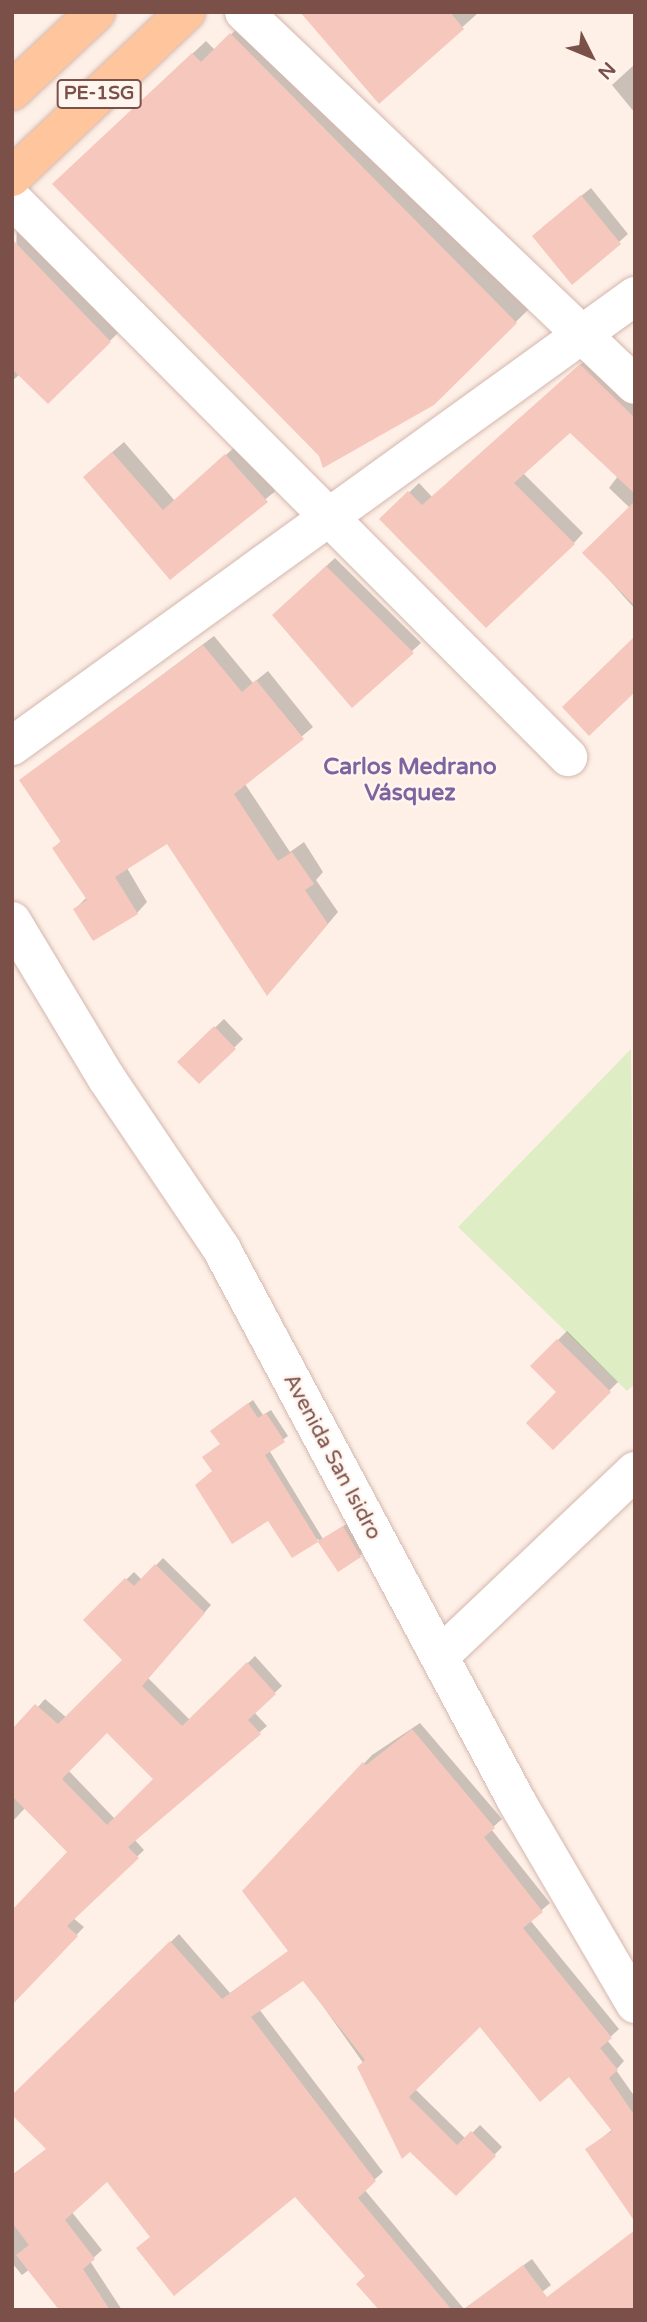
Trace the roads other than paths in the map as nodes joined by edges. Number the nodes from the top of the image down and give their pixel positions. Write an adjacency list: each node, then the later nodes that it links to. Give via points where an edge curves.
1 (96, 12): 4 (main road, PE-1SG)
2 (186, 12): 5 (main road, PE-1SG)
3 (244, 12): 8 (street)
4 (12, 91)
5 (12, 177)
6 (12, 199): 10 (street)
7 (635, 296): 8 (street)
8 (582, 334): 9 (street); 10 (street)
9 (635, 385)
10 (331, 519): 11 (street); 12 (street)
11 (12, 746)
12 (568, 757)
13 (12, 922): 15 (street, Avenida San Isidro, via 107,1079 221,1248)
14 (635, 1471): 15 (street)
15 (440, 1656): 16 (street, Avenida San Isidro)
16 (635, 2004)

